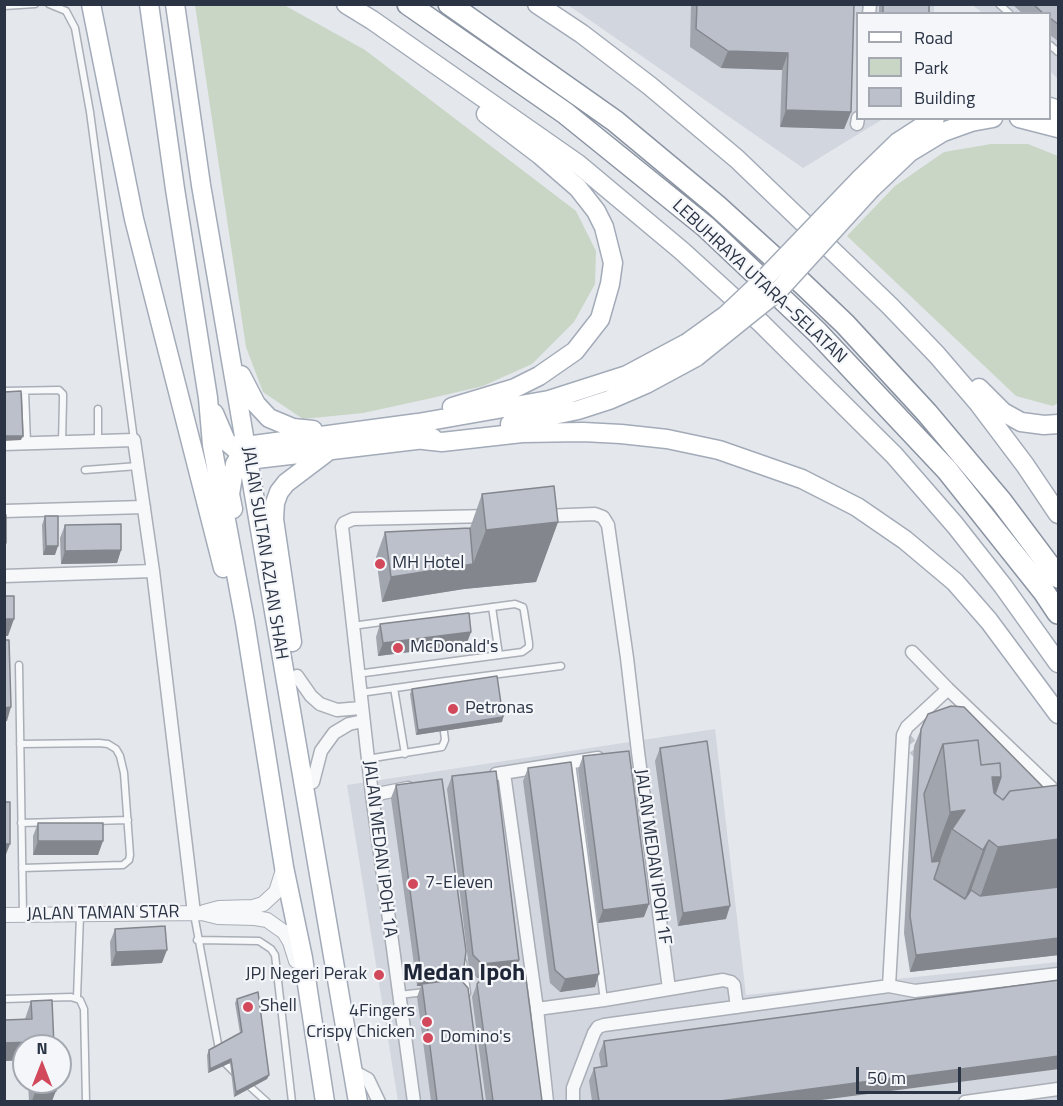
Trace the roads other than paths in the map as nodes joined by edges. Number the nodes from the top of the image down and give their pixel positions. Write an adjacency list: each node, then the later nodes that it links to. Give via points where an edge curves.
1 (35, 4): 10 (lane)
2 (49, 4): 13 (lane, via 66,11)
3 (91, 4): 12 (main road)
4 (149, 4): 23 (main road, JALAN SULTAN AZLAN SHAH)
5 (175, 4): 19 (main road, JALAN SULTAN AZLAN SHAH, via 201,185)
6 (346, 4): 11 (main road)
7 (408, 4): 48 (highway, LEBUHRAYA UTARA–SELATAN, via 565,113 706,227 817,332 947,470)
8 (449, 4): 46 (highway, LEBUHRAYA UTARA–SELATAN, via 615,121 803,284 927,413)
9 (537, 4): 20 (main road, via 650,86 737,159)
10 (4, 6)
11 (372, 20): 26 (main road, via 421,65 578,188 604,227 613,263 600,320 575,351 515,388 434,412); 53 (main road, via 578,165 761,323 894,455 955,525)
12 (95, 24): 13 (lane); 49 (main road, via 134,219 178,397 230,593)
13 (75, 28): 28 (lane)
14 (932, 120): 18 (main road, via 898,142)
15 (982, 120): 18 (main road, via 943,132)
16 (1027, 120): 17 (main road)
17 (1059, 128)
18 (866, 184): 26 (main road, bridge, via 778,291 646,384 578,410 526,422)
19 (230, 345): 27 (main road, via 245,387 269,418 292,428); 34 (main road, JALAN SULTAN AZLAN SHAH)
20 (937, 356): 25 (main road, via 961,371 1003,412 1021,422); 41 (main road, via 979,404)
21 (4, 391): 22 (lane)
22 (25, 391): 30 (lane, via 59,390 63,394); 31 (lane)
23 (208, 398): 34 (main road, via 226,441); 49 (main road, JALAN SULTAN AZLAN SHAH, via 215,466)
24 (98, 409): 29 (lane)
25 (1059, 424)
26 (420, 431): 27 (main road); 33 (main road); 64 (main road, via 441,442 540,432 667,439 719,450 802,479 857,507 955,582)
27 (340, 432): 34 (main road)
28 (135, 440): 29 (street); 35 (street)
29 (98, 441): 30 (street)
30 (62, 442): 31 (street)
31 (27, 443): 32 (street)
32 (4, 444)
33 (331, 449): 34 (main road); 57 (main road, via 286,483 275,503)
34 (245, 453): 37 (main road, JALAN SULTAN AZLAN SHAH); 38 (main road, via 235,464)
35 (138, 466): 36 (lane); 39 (street)
36 (85, 470)
37 (252, 483): 38 (main road, via 237,480); 86 (main road, JALAN SULTAN AZLAN SHAH)
38 (232, 485): 100 (main road, via 230,494 300,900)
39 (144, 507): 40 (street); 44 (street)
40 (4, 511)
41 (1059, 514)
42 (498, 516): 50 (street, JALAN MEDAN IPOH 1A, via 344,523 341,532)
43 (533, 516): 69 (street, via 595,514 606,521 627,658)
44 (153, 571): 45 (street); 82 (street)
45 (4, 576)
46 (1059, 577)
47 (492, 607): 50 (lane); 52 (lane); 52 (lane, via 523,607 529,643 522,652)
48 (1059, 614)
49 (245, 622): 80 (main road, JALAN SULTAN AZLAN SHAH)
50 (352, 626): 56 (street, JALAN MEDAN IPOH 1A)
51 (912, 652): 60 (street)
52 (499, 655): 56 (lane)
53 (1059, 663)
54 (19, 665): 67 (lane)
55 (561, 666): 58 (lane)
56 (357, 674): 61 (street, JALAN MEDAN IPOH 1A)
57 (297, 676): 63 (street, via 320,704 337,710); 74 (main road)
58 (438, 682): 59 (lane); 62 (lane)
59 (394, 688): 61 (lane); 68 (lane)
60 (948, 689): 76 (street); 92 (street, via 903,735)
61 (360, 693): 63 (street, JALAN MEDAN IPOH 1A)
62 (441, 705)
63 (361, 708): 66 (street, JALAN MEDAN IPOH 1A)
64 (1059, 714)
65 (442, 717): 68 (lane, via 442,747)
66 (363, 721): 70 (street, JALAN MEDAN IPOH 1A); 74 (street, via 341,728 327,741)
67 (20, 744): 78 (lane, via 99,743 116,749 124,773); 79 (lane)
68 (405, 754): 70 (lane)
69 (627, 754): 71 (street, JALAN MEDAN IPOH 1F); 94 (street, JALAN MEDAN IPOH 1F)
70 (367, 759): 77 (street, JALAN MEDAN IPOH 1A)
71 (572, 762): 72 (street, JALAN MEDAN IPOH 1F); 101 (lane)
72 (504, 773): 73 (street, JALAN MEDAN IPOH 1F); 103 (street, via 527,978)
73 (482, 776)
74 (313, 782): 86 (main road, via 333,889)
75 (417, 787): 77 (street)
76 (1059, 794)
77 (372, 795): 96 (street, JALAN MEDAN IPOH 1A)
78 (128, 820): 79 (lane); 81 (lane, via 130,855 123,865)
79 (21, 823): 81 (lane)
80 (284, 867): 82 (street, JALAN TAMAN STAR, via 276,892 263,904); 100 (main road, JALAN SULTAN AZLAN SHAH)
81 (22, 868): 85 (lane)
82 (198, 913): 83 (street, JALAN TAMAN STAR); 87 (lane); 100 (street, JALAN TAMAN STAR, via 255,918 276,925 290,942)
83 (80, 914): 85 (street, JALAN TAMAN STAR); 97 (lane)
84 (4, 915): 85 (street, JALAN TAMAN STAR)
85 (23, 915)
86 (327, 921): 104 (main road, JALAN SULTAN AZLAN SHAH)
87 (197, 940): 107 (lane, via 220,1055); 108 (lane, via 259,941 275,955)
88 (461, 952): 91 (lane)
89 (1059, 974): 92 (street, via 915,992)
90 (477, 985): 91 (lane)
91 (466, 986): 93 (lane); 98 (lane)
92 (889, 986): 102 (street)
93 (455, 988)
94 (669, 989): 101 (street); 102 (street, via 727,980 734,985)
95 (432, 991): 96 (lane)
96 (398, 995): 112 (street, JALAN MEDAN IPOH 1A)
97 (76, 998): 99 (lane); 106 (lane, via 84,1009)
98 (467, 998)
99 (4, 999)
100 (310, 1000): 109 (main road, JALAN SULTAN AZLAN SHAH)
101 (604, 1000): 103 (street)
102 (737, 1007): 114 (street, via 598,1027 573,1088)
103 (537, 1009): 113 (street)
104 (353, 1071): 110 (main road, JALAN SULTAN AZLAN SHAH); 111 (street, via 368,1079)
105 (1059, 1089): 115 (street)
106 (86, 1101)
107 (267, 1101)
108 (292, 1101)
109 (325, 1101)
110 (358, 1101)
111 (379, 1101)
112 (414, 1101)
113 (547, 1101)
114 (573, 1101)
115 (965, 1101)

